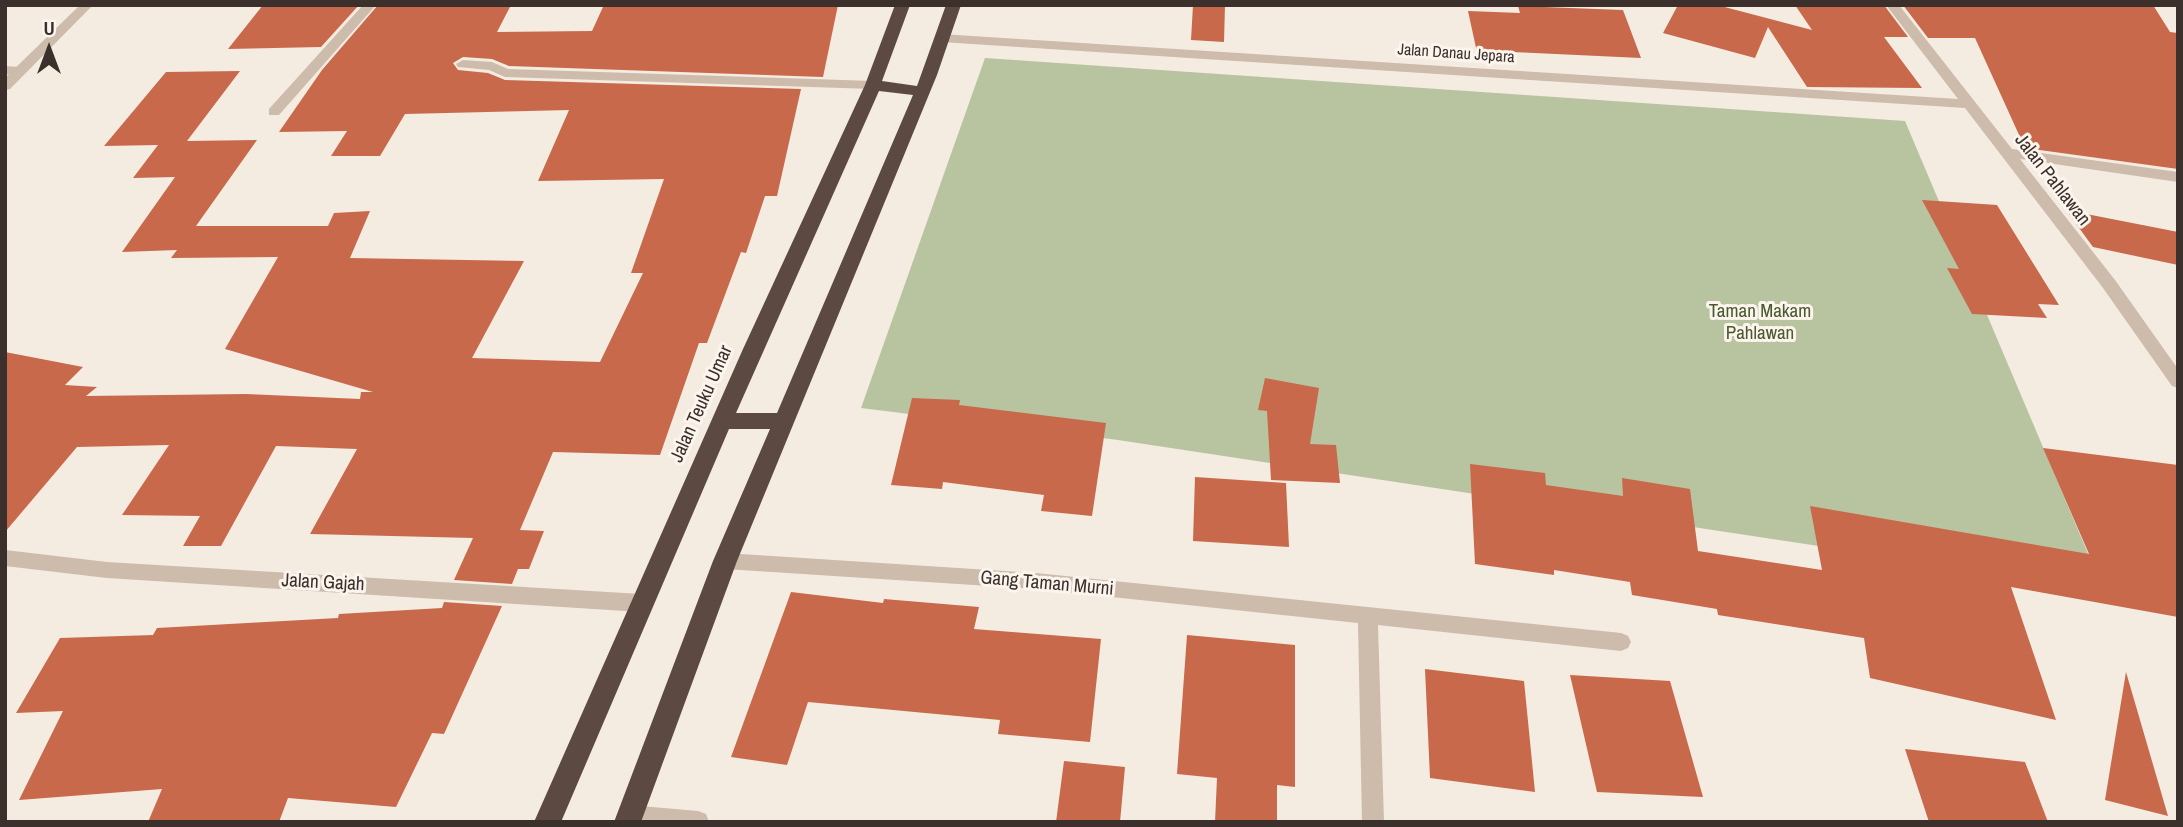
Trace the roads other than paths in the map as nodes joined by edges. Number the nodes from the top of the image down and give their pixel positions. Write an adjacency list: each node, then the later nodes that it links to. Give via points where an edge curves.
1 (87, 5): 8 (street)
2 (370, 5): 13 (street)
3 (903, 5): 9 (highway, Jalan Teuku Umar)
4 (954, 5): 6 (highway)
5 (1892, 5): 12 (street, Jalan Pahlawan)
6 (941, 38): 11 (highway); 12 (street, Jalan Danau Jepara)
7 (463, 64): 9 (street, via 492,66 505,73)
8 (12, 71): 10 (street)
9 (873, 85): 11 (highway); 17 (highway, Jalan Teuku Umar)
10 (5, 86)
11 (921, 91): 18 (highway)
12 (1968, 104): 14 (street, Jalan Pahlawan)
13 (274, 113)
14 (2006, 153): 15 (street); 16 (street, Jalan Pahlawan, via 2109,284)
15 (2178, 177)
16 (2178, 382)
17 (722, 421): 18 (highway); 21 (highway, Jalan Teuku Umar)
18 (782, 421): 20 (highway)
19 (5, 558): 21 (street, Jalan Gajah, via 107,570)
20 (725, 561): 22 (street, Gang Taman Murni, via 1036,581); 24 (highway)
21 (641, 603): 25 (highway, Jalan Teuku Umar)
22 (1368, 617): 23 (street, Gang Taman Murni); 27 (street)
23 (1621, 642)
24 (628, 819): 26 (street)
25 (547, 822)
26 (698, 822)
27 (1373, 822)

